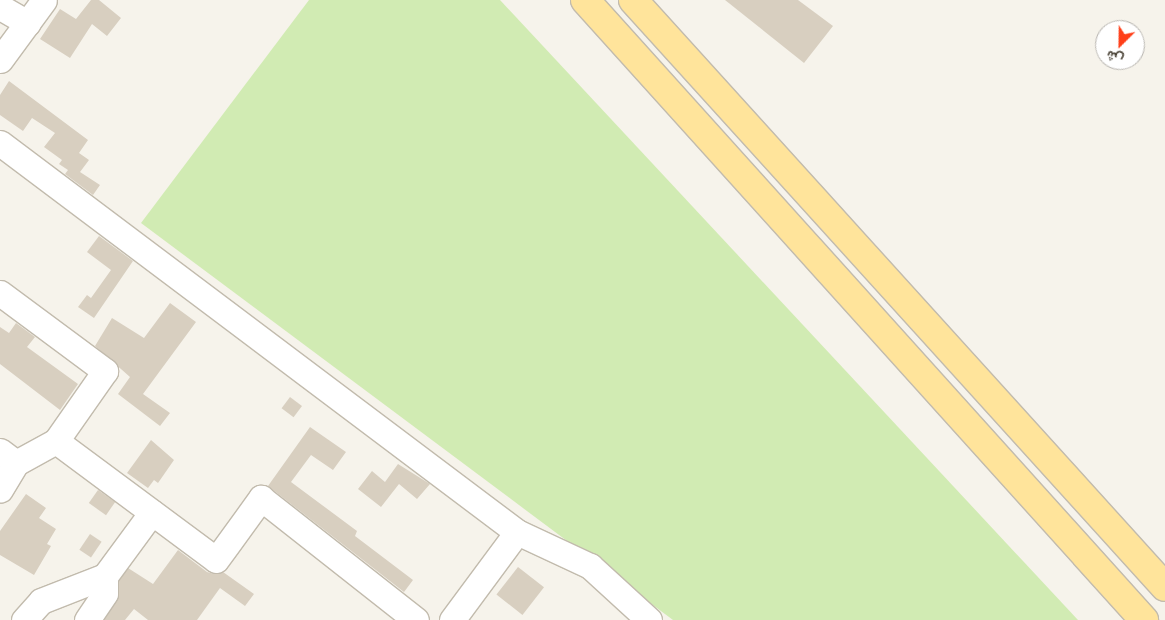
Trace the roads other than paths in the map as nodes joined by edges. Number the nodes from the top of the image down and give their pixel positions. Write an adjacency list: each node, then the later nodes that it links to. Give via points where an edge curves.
1 (44, 0): 5 (street)
2 (585, 0): 21 (main road)
3 (633, 0): 15 (main road)
4 (0, 7): 5 (street)
5 (28, 23): 6 (street)
6 (0, 60)
7 (0, 142): 13 (street)
8 (0, 293): 9 (street, via 104,371)
9 (56, 441): 10 (street); 12 (street)
10 (8, 457): 11 (street)
11 (0, 490)
12 (152, 512): 14 (street); 18 (street, via 216,560 262,498)
13 (517, 532): 19 (street); 20 (street, via 590,566)
14 (105, 576): 16 (street, via 41,601); 17 (street, via 105,593)
15 (1165, 587)
16 (24, 620)
17 (87, 620)
18 (416, 620)
19 (452, 620)
20 (648, 620)
21 (1144, 620)

